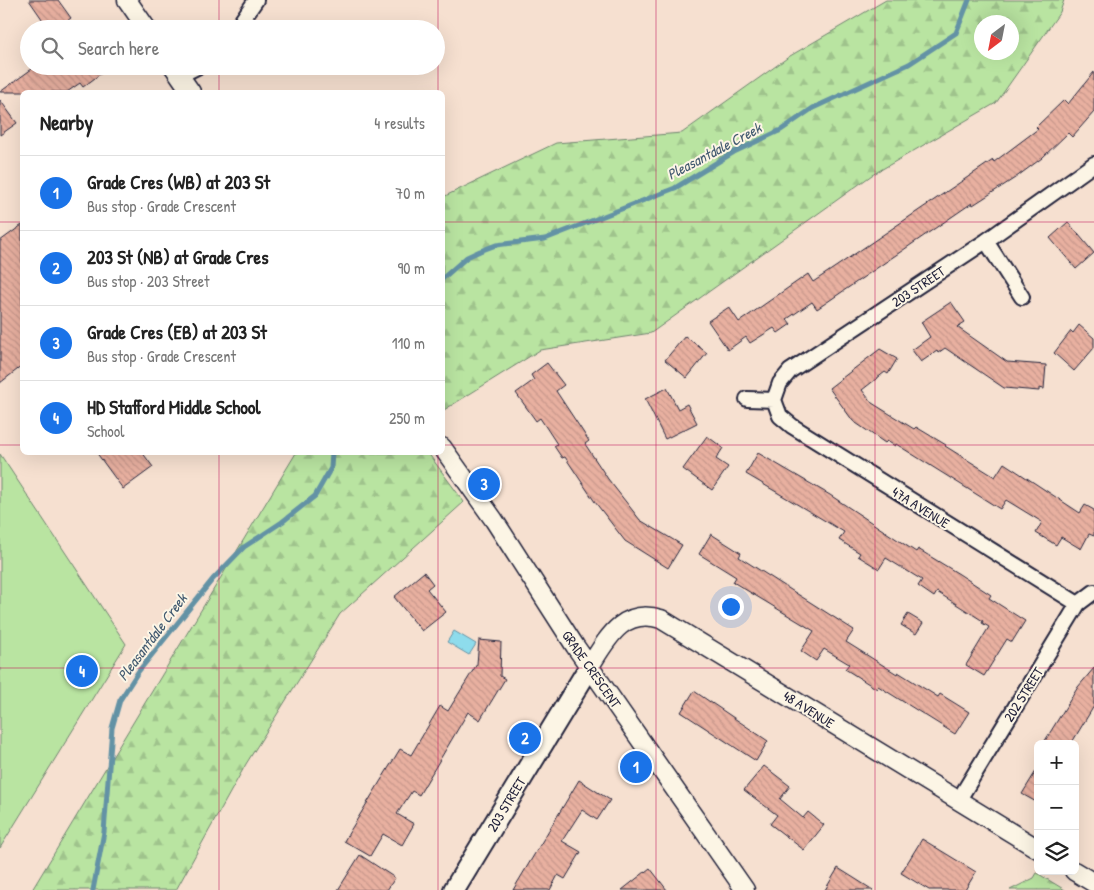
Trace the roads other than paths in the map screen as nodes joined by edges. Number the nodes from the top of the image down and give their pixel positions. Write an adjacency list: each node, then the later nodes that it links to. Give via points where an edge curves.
1 (127, 0): 3 (street)
2 (256, 0): 4 (street)
3 (141, 20)
4 (242, 20)
5 (179, 75): 6 (street)
6 (190, 90)
7 (1094, 164): 8 (street, 203 STREET)
8 (986, 241): 9 (street); 11 (street, 203 STREET, via 790,371 780,383)
9 (1022, 297)
10 (747, 399): 11 (street)
11 (774, 400): 14 (street, 47A AVENUE, via 780,416 792,426)
12 (445, 451): 15 (street, GRADE CRESCENT)
13 (1094, 592): 14 (street, 202 STREET)
14 (1078, 604): 16 (street, 202 STREET)
15 (590, 666): 16 (street, 48 AVENUE, via 612,631 629,620 648,615 661,619); 20 (main road, 203 STREET); 21 (street, GRADE CRESCENT)
16 (958, 801): 17 (street, 48 AVENUE)
17 (1034, 847)
18 (1079, 874): 19 (street)
19 (1094, 883)
20 (454, 890)
21 (745, 890)

